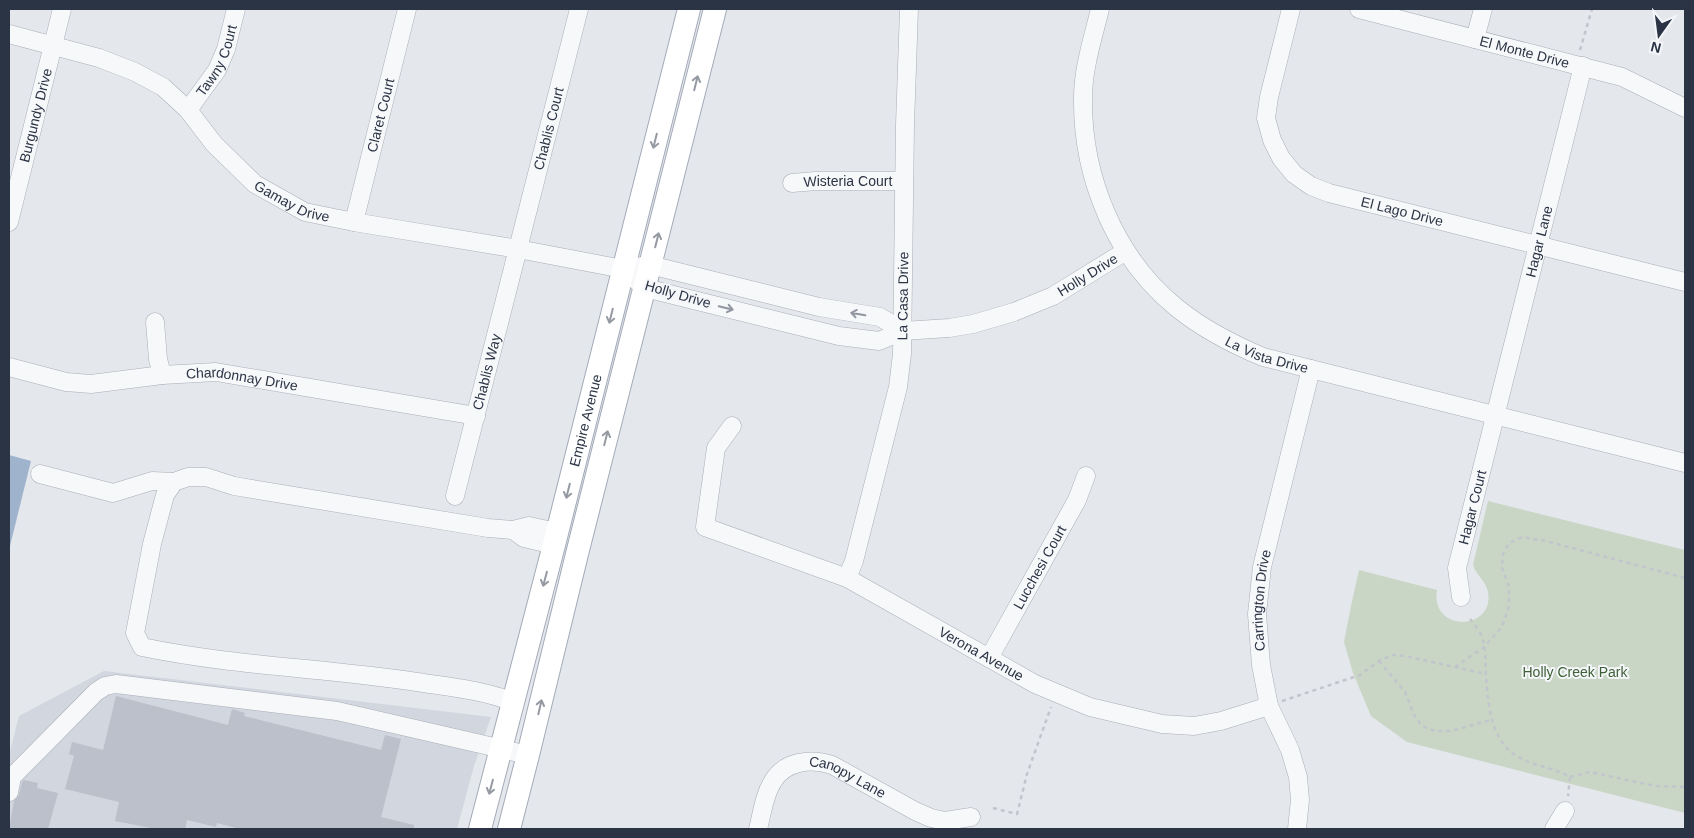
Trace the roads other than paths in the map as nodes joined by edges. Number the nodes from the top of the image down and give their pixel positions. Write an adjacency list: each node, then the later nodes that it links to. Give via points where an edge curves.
1 (62, 9): 14 (street, Burgundy Drive)
2 (236, 9): 17 (street, Tawny Court, via 217,70)
3 (408, 9): 21 (street, Claret Court)
4 (579, 9): 23 (street, Chablis Court)
5 (689, 9): 26 (main road, Empire Avenue, one-way to 26)
6 (715, 9): 25 (main road, Empire Avenue, one-way to 6)
7 (909, 9): 18 (street, La Casa Drive)
8 (1100, 9): 24 (street, La Vista Drive, via 1082,96 1084,128 1099,199)
9 (1291, 9): 22 (street, El Lago Drive, via 1266,118 1272,140 1294,174 1329,193)
10 (1359, 9): 13 (street, El Monte Drive)
11 (1482, 9): 13 (street)
12 (9, 34): 14 (street, Gamay Drive)
13 (1475, 39): 15 (street, El Monte Drive)
14 (54, 45): 17 (street, Gamay Drive, via 135,72 163,87); 20 (street, Burgundy Drive)
15 (1581, 59): 16 (street, El Monte Drive); 22 (street, Hagar Lane)
16 (1685, 108)
17 (188, 110): 21 (street, Gamay Drive, via 214,144 255,184 306,212)
18 (904, 181): 19 (street, Wisteria Court); 30 (street, La Casa Drive)
19 (792, 183)
20 (9, 222)
21 (354, 222): 23 (street, Gamay Drive)
22 (1538, 246): 27 (street, El Lago Drive); 35 (street, Hagar Lane)
23 (518, 249): 26 (street, Gamay Drive); 34 (street, Chablis Way)
24 (1126, 251): 30 (street, Holly Drive, via 1053,296 1014,312 973,324); 32 (street, La Vista Drive, via 1157,290 1207,330 1263,357)
25 (650, 265): 26 (street, Holly Drive); 28 (main road, Empire Avenue); 30 (street, Holly Drive, one-way to 25, via 880,318 819,307)
26 (623, 269): 28 (street, Holly Drive); 42 (main road, Empire Avenue, one-way to 42)
27 (1685, 282)
28 (645, 288): 30 (street, Holly Drive, one-way to 30, via 839,336 879,341); 45 (main road, Empire Avenue, one-way to 28)
29 (154, 322): 33 (street)
30 (903, 331): 43 (street, La Casa Drive, via 898,387 854,561)
31 (9, 367): 33 (street, Chardonnay Drive, via 66,382 91,384)
32 (1311, 370): 35 (street, La Vista Drive); 48 (street, Carrington Drive, via 1258,593 1260,665)
33 (162, 375): 34 (street, Chardonnay Drive, via 216,372)
34 (476, 416): 41 (street, Chablis Way)
35 (1495, 416): 37 (street, La Vista Drive); 44 (street, Hagar Court, via 1457,568)
36 (732, 426): 43 (street, Verona Avenue, via 716,448 705,528)
37 (1685, 463)
38 (40, 474): 40 (street, via 113,493 152,481)
39 (1086, 476): 46 (street, Lucchesi Court, via 1077,500)
40 (174, 482): 42 (street, via 188,477 206,477 234,486 488,528 513,530 529,526); 47 (street, via 165,495 143,588 135,633 142,647 247,664 369,675 478,692)
41 (455, 496)
42 (556, 538): 45 (main road, via 567,540 569,546 557,597); 47 (main road, Empire Avenue, one-way to 47)
43 (846, 578): 46 (street, Verona Avenue)
44 (1461, 597)
45 (558, 630): 50 (main road, Empire Avenue, one-way to 45)
46 (989, 658): 48 (street, Verona Avenue, via 1062,696 1162,724 1194,726)
47 (513, 702): 49 (main road, Empire Avenue)
48 (1269, 706): 57 (street, Carrington Drive, via 1290,750 1298,777)
49 (502, 748): 50 (street); 51 (street, via 337,711 116,684 96,692 12,777); 54 (main road, Empire Avenue, one-way to 54)
50 (528, 755): 55 (main road, Empire Avenue)
51 (9, 792)
52 (1565, 810): 58 (street)
53 (971, 817): 56 (street, Canopy Lane, via 945,821 931,818 832,765 809,761 796,763 778,774 772,782)
54 (480, 829)
55 (509, 829)
56 (758, 829)
57 (1297, 829)
58 (1554, 829)

